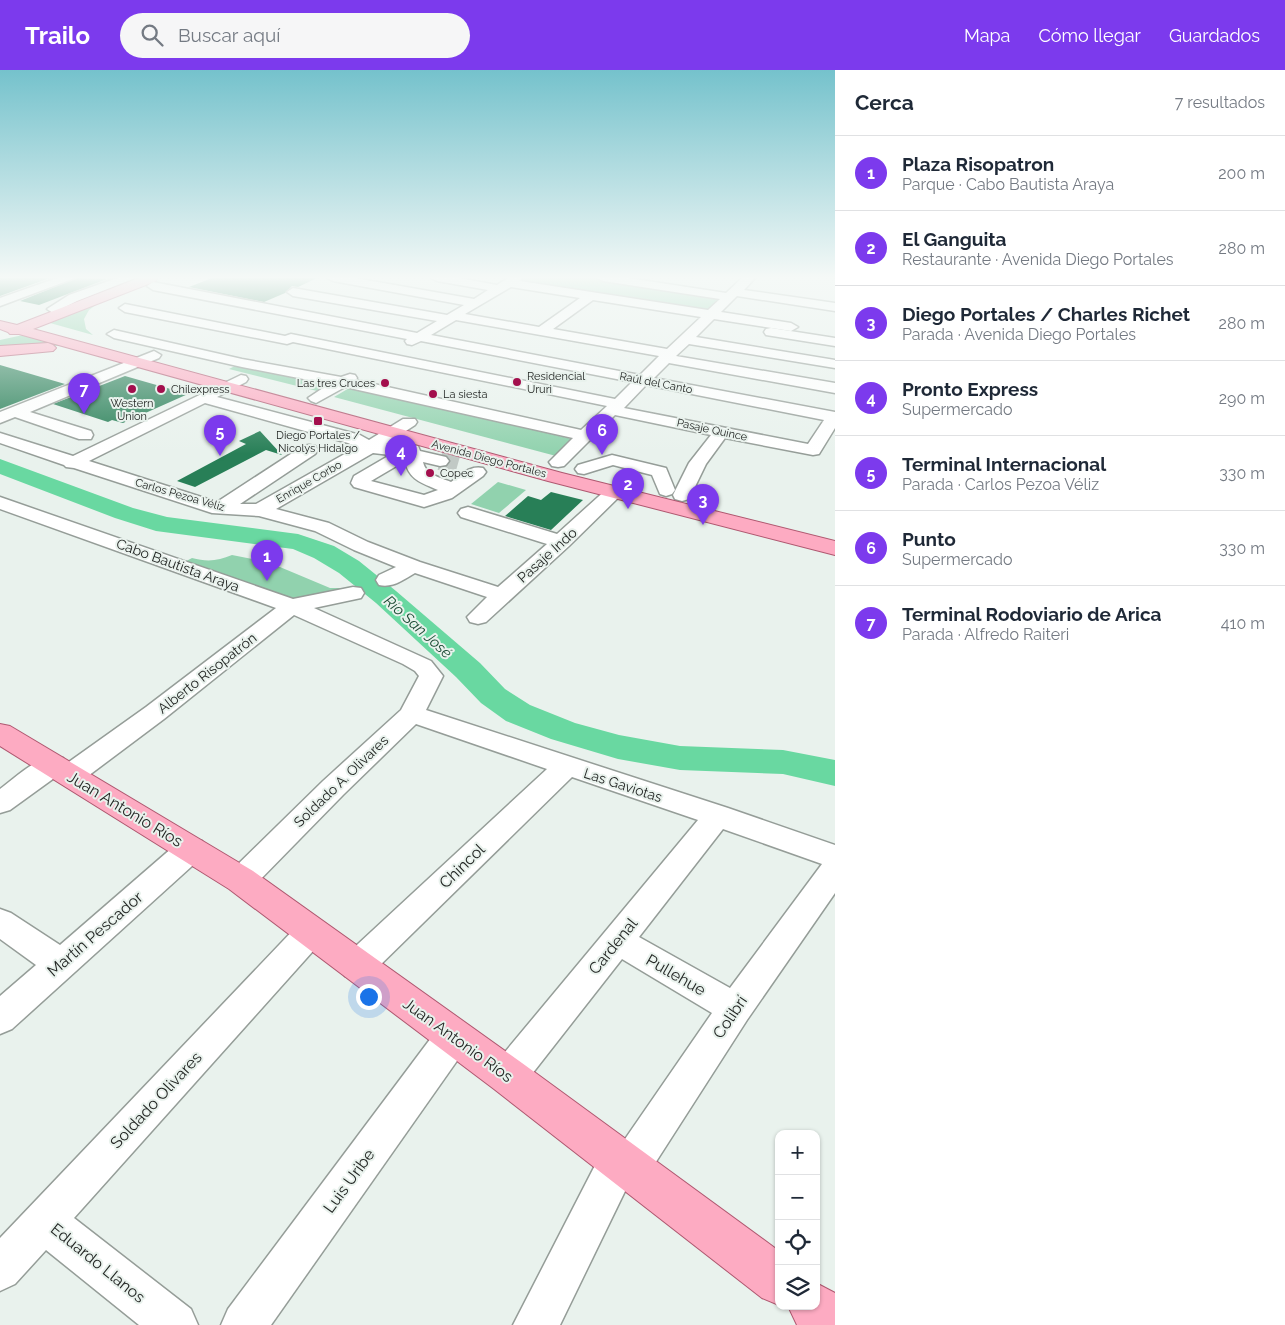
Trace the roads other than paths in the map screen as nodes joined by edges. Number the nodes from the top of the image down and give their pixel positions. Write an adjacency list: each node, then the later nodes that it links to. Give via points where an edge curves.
1 (73, 337): 11 (main road, Avenida Diego Portales)
2 (89, 337): 11 (main road, Avenida Diego Portales)
3 (276, 337): 17 (street, Pasaje Quince)
4 (419, 337): 15 (street, Raúl del Canto); 17 (street)
5 (543, 337): 15 (street)
6 (566, 337): 16 (street)
7 (688, 337): 10 (street)
8 (802, 337): 9 (street)
9 (809, 338): 12 (street); 18 (street)
10 (686, 339): 16 (street); 18 (street)
11 (101, 340): 13 (main road); 14 (main road, Avenida Diego Portales); 19 (main road, Avenida Diego Portales); 26 (street, Avenida Diego Portales)
12 (835, 342)
13 (0, 351)
14 (154, 355): 19 (street); 25 (main road, Avenida Diego Portales)
15 (520, 356): 22 (street); 24 (street, Raúl del Canto)
16 (667, 356): 21 (street); 24 (street)
17 (386, 357): 22 (street, Pasaje Quince); 26 (street)
18 (796, 358): 20 (street); 23 (street)
19 (138, 362): 25 (main road, Avenida Diego Portales); 33 (street)
20 (835, 364)
21 (760, 375): 23 (street); 30 (street)
22 (485, 377): 31 (street); 32 (street, Pasaje Quince)
23 (780, 379): 27 (street)
24 (643, 380): 30 (street, Raúl del Canto); 32 (street)
25 (234, 382): 28 (street); 29 (main road, Avenida Diego Portales); 36 (main road, Avenida Diego Portales)
26 (343, 382): 29 (street); 31 (street, Avenida Diego Portales)
27 (835, 388)
28 (204, 398): 43 (street); 50 (street)
29 (316, 398): 37 (main road, Avenida Diego Portales)
30 (739, 398): 35 (street, Raúl del Canto)
31 (447, 405): 41 (street, Avenida Diego Portales)
32 (615, 407): 35 (street, Pasaje Quince); 41 (street)
33 (7, 415): 39 (street)
34 (835, 417): 35 (street, Raúl del Canto); 38 (street)
35 (743, 422): 38 (street, Pasaje Quince, via 813,450); 56 (street, via 698,463)
36 (373, 426): 37 (main road, Avenida Diego Portales); 43 (street)
37 (401, 427): 40 (main road, Avenida Diego Portales); 44 (main road, Avenida Diego Portales); 45 (street, Enrique Corbo)
38 (830, 433)
39 (85, 434)
40 (458, 435): 44 (main road); 49 (main road, Avenida Diego Portales)
41 (584, 436): 49 (street)
42 (0, 438): 50 (street, Carlos Pezoa Véliz)
43 (354, 438): 45 (street)
44 (427, 442): 47 (street); 52 (main road, Avenida Diego Portales)
45 (370, 447): 47 (street); 60 (street, Enrique Corbo)
46 (309, 450): 59 (street)
47 (409, 454): 48 (street); 54 (street, via 416,471 423,477); 54 (street, via 360,480 360,483 424,501 438,498)
48 (440, 461)
49 (558, 462): 56 (main road, Avenida Diego Portales)
50 (72, 463): 59 (street, Carlos Pezoa Véliz)
51 (458, 466): 53 (street)
52 (514, 466): 53 (street); 55 (main road, Avenida Diego Portales)
53 (477, 472): 54 (street)
54 (451, 489)
55 (615, 492): 58 (main road, Avenida Diego Portales); 63 (street, Pasaje Indo)
56 (674, 493): 58 (main road, Avenida Diego Portales)
57 (0, 503): 69 (street, Cabo Bautista Araya)
58 (699, 507): 62 (main road, Avenida Diego Portales); 64 (main road, Avenida Diego Portales)
59 (220, 509): 60 (street, Carlos Pezoa Véliz)
60 (260, 510): 65 (street, Carlos Pezoa Véliz, via 322,527)
61 (468, 513): 63 (street)
62 (835, 532)
63 (562, 542): 68 (street, Pasaje Indo)
64 (835, 548)
65 (413, 566): 66 (street); 68 (street, Carlos Pezoa Véliz)
66 (386, 580)
67 (353, 593): 69 (street, Alberto Risopatrón)
68 (502, 595): 70 (street, Pasaje Indo)
69 (292, 606): 71 (street, Cabo Bautista Araya, via 411,659 423,666); 75 (street, Alberto Risopatrón, via 155,713)
70 (478, 617)
71 (430, 676): 72 (street, Soldado A. Olivares)
72 (411, 715): 74 (street, Las Gaviotas); 81 (street, Soldado A. Olivares)
73 (0, 733): 75 (main road, Juan Antonio Ríos)
74 (567, 766): 77 (street, Las Gaviotas); 86 (street, Chincol)
75 (61, 770): 76 (street, Alberto Risopatrón); 78 (main road, Juan Antonio Ríos)
76 (0, 803)
77 (718, 815): 79 (street, Las Gaviotas); 84 (street, Cardenal)
78 (191, 849): 81 (main road, Juan Antonio Ríos); 85 (street, Martín Pescador)
79 (835, 856)
80 (835, 869): 87 (street, Colibrí)
81 (241, 880): 83 (main road, Juan Antonio Ríos)
82 (0, 922): 85 (street)
83 (311, 932): 86 (main road, Juan Antonio Ríos); 92 (street, Soldado Olivares)
84 (617, 940): 87 (street, Pullehue); 90 (street, Cardenal)
85 (61, 964): 88 (street, Martín Pescador)
86 (357, 966): 89 (main road, Juan Antonio Ríos)
87 (735, 1009): 91 (street, Colibrí)
88 (0, 1018)
89 (453, 1037): 90 (main road, Juan Antonio Ríos); 98 (street, Luis Uribe)
90 (508, 1076): 91 (main road, Juan Antonio Ríos)
91 (624, 1164): 94 (main road, Juan Antonio Ríos); 99 (street, Colibrí)
92 (44, 1221): 93 (street, Soldado Olivares); 97 (street, Eduardo Llanos)
93 (0, 1269)
94 (775, 1278)
95 (817, 1310): 96 (main road)
96 (835, 1324)
97 (175, 1325)
98 (244, 1325)
99 (536, 1325)

